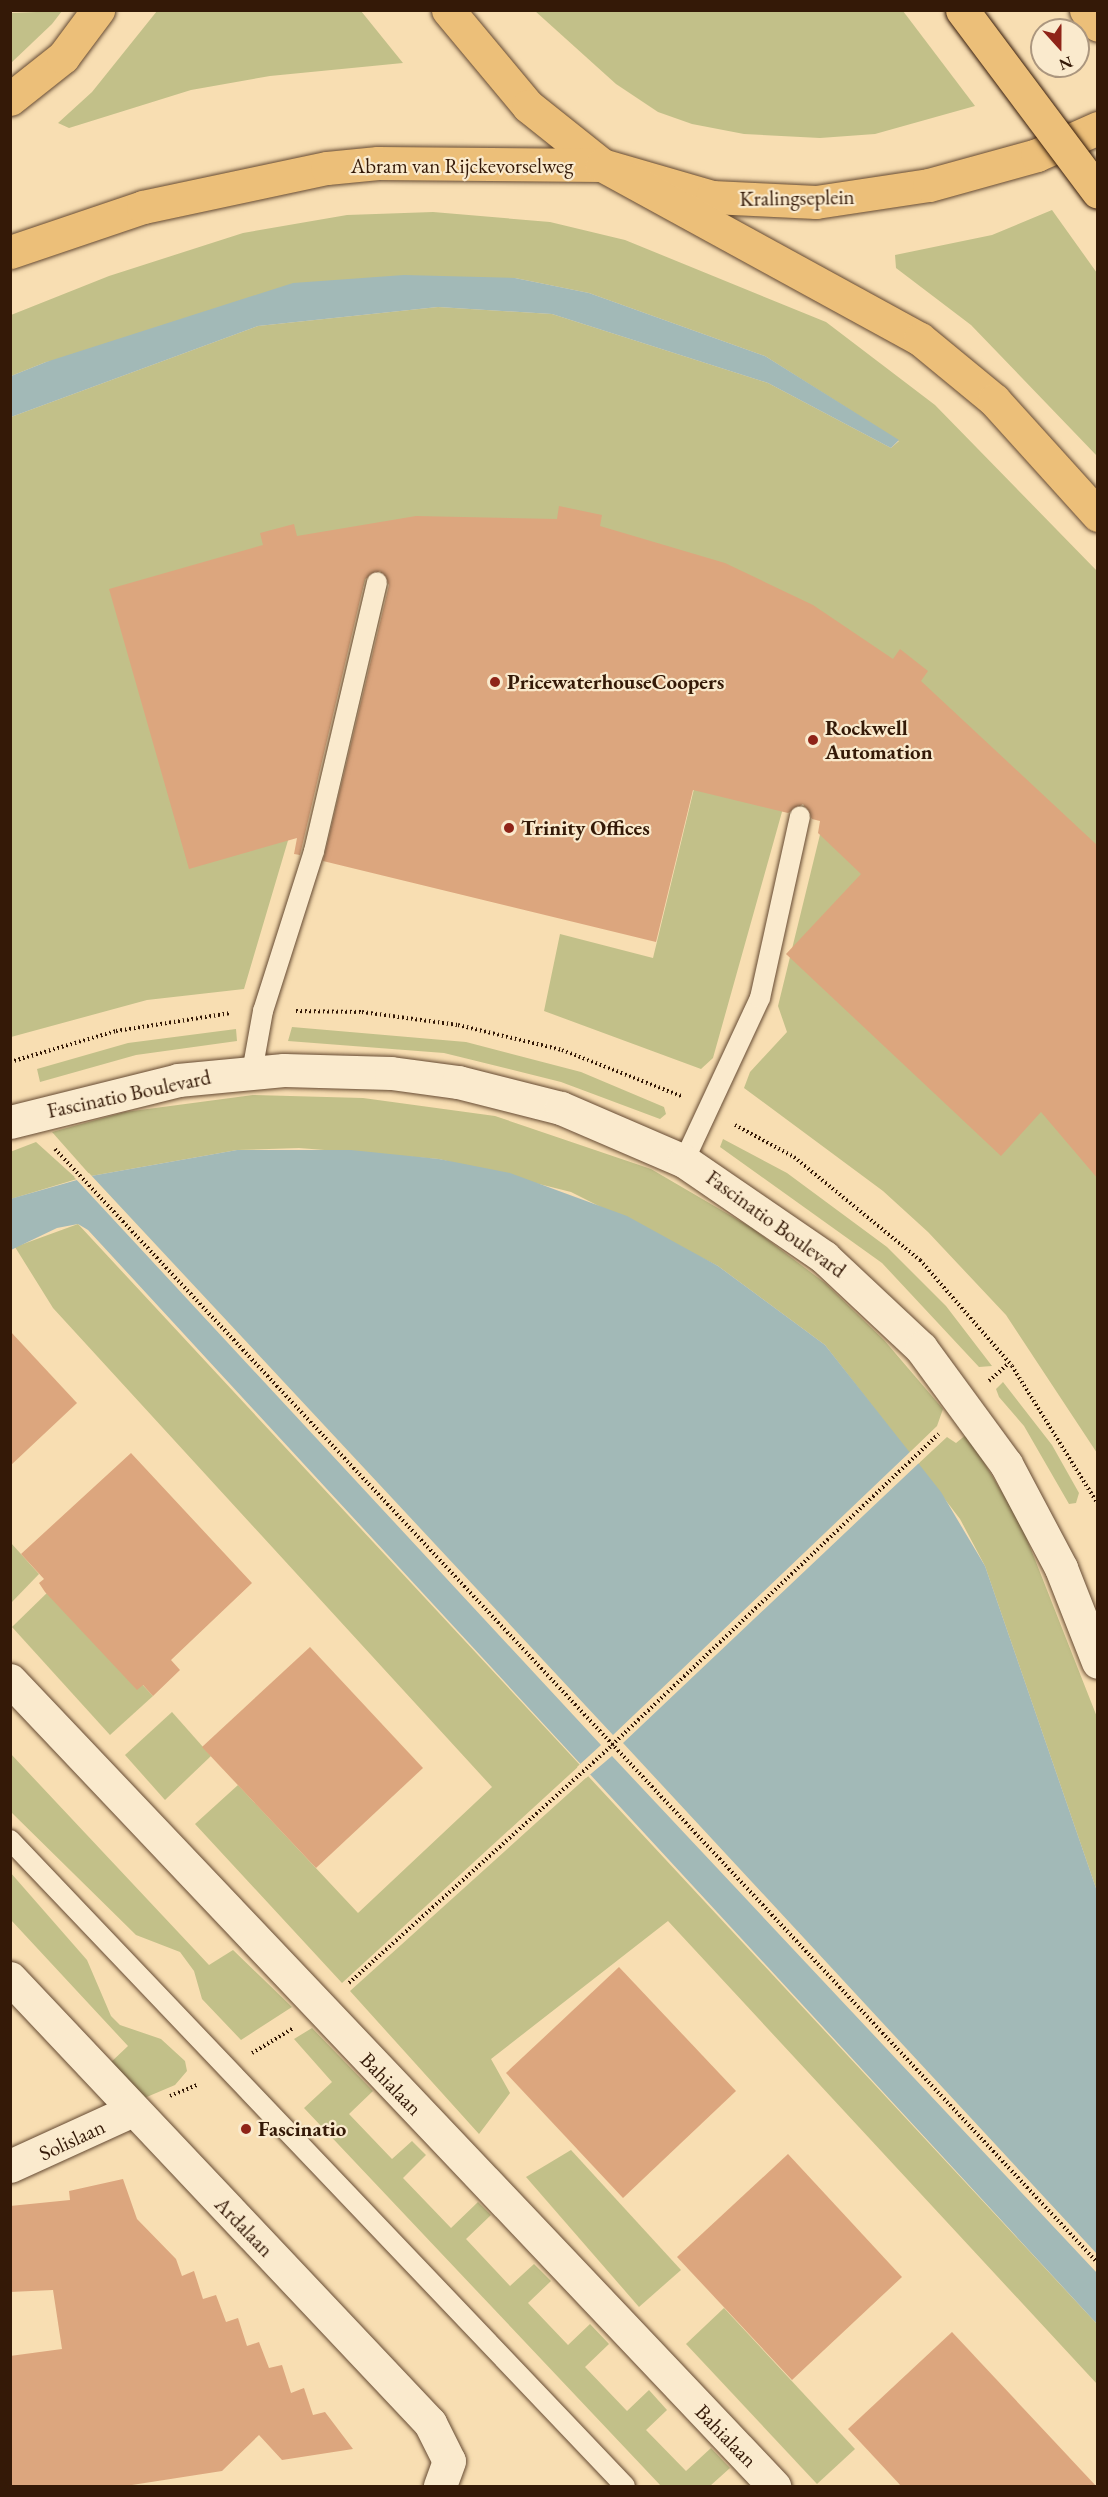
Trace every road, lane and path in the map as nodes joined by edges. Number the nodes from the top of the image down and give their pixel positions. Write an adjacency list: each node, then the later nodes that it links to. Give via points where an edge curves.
1 (98, 10): 6 (highway, via 63,57)
2 (448, 10): 8 (highway, Kralingseplein, via 528,106)
3 (962, 10): 9 (highway, bridge)
4 (1086, 10): 5 (highway)
5 (1098, 25)
6 (10, 99)
7 (1098, 128): 8 (highway, Kralingseplein, via 985,172 816,202 712,197)
8 (602, 165): 10 (highway, Abram van Rijckevorselweg, via 378,163 327,168 143,207); 11 (highway, via 920,339 994,400)
9 (1098, 192)
10 (10, 252)
11 (1098, 515)
12 (377, 582): 14 (lane, via 314,851 263,1011)
13 (800, 816): 16 (lane, via 760,998)
14 (252, 1072): 15 (street, Fascinatio Boulevard, via 132,1089); 16 (street, Fascinatio Boulevard, via 334,1070 458,1082 571,1112)
15 (10, 1122)
16 (684, 1161): 19 (street, Fascinatio Boulevard, via 824,1257 927,1356 1012,1474 1061,1568)
17 (74, 1169): 21 (path)
18 (942, 1431): 21 (path)
19 (1098, 1662)
20 (10, 1680): 24 (street, Bahialaan)
21 (612, 1745): 24 (path); 28 (path)
22 (10, 1840): 25 (lane)
23 (10, 1978): 26 (street, Ardalaan)
24 (321, 2010): 25 (path); 31 (street, Bahialaan)
25 (229, 2067): 26 (path); 30 (lane)
26 (133, 2110): 27 (street, Solislaan); 29 (street, Ardalaan, via 430,2423 449,2461)
27 (10, 2166)
28 (1098, 2263)
29 (440, 2487)
30 (625, 2487)
31 (774, 2487)

